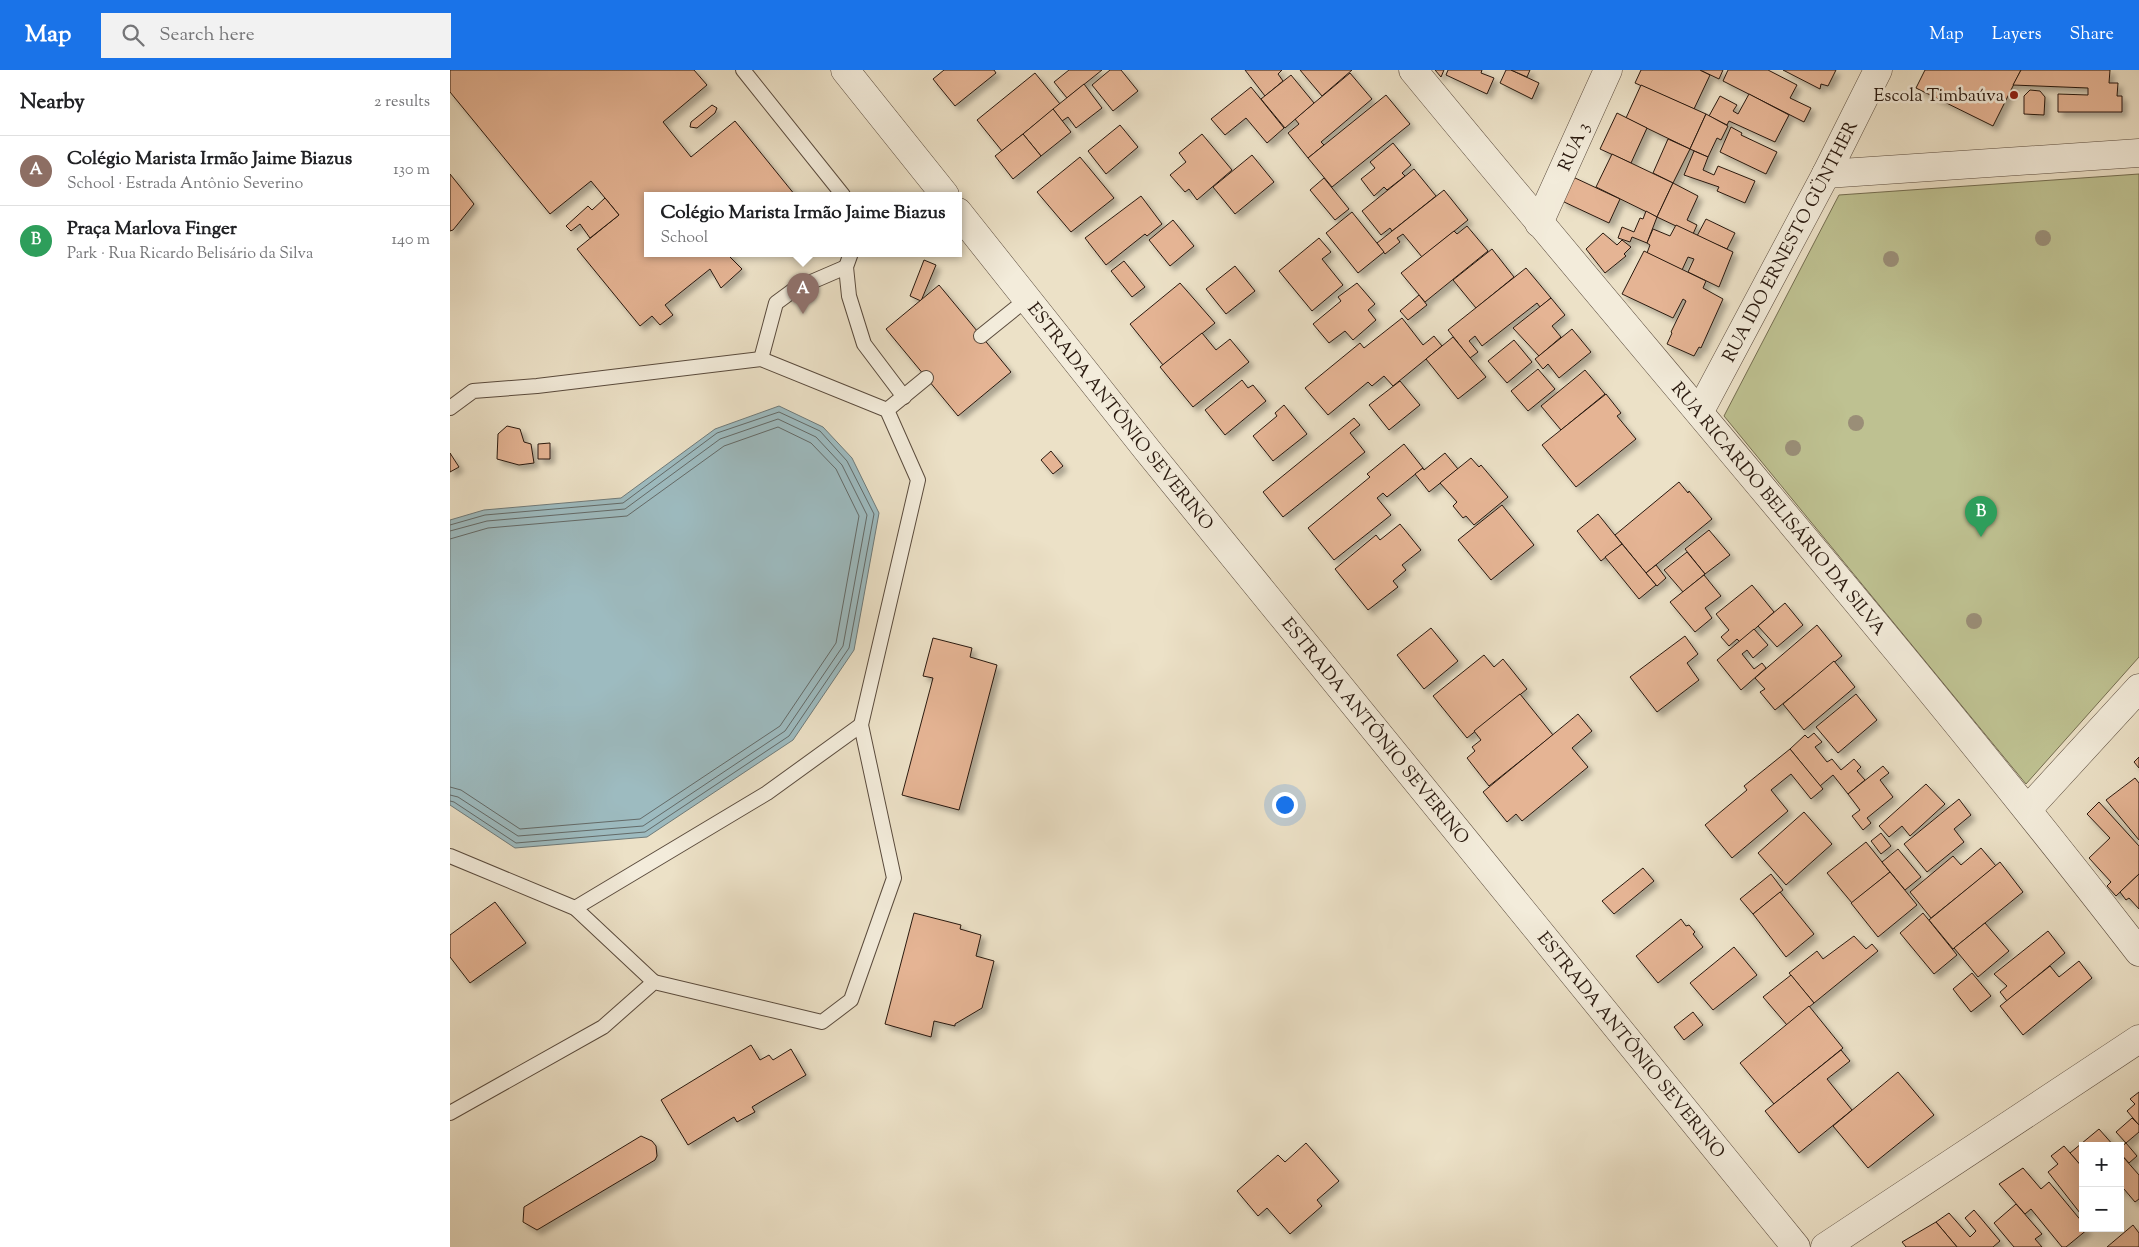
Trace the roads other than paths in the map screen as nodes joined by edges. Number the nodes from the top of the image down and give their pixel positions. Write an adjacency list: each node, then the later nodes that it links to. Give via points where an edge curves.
1 (743, 70): 8 (lane)
2 (845, 70): 9 (street)
3 (1413, 70): 11 (street, RUA RICARDO BELISÁRIO DA SILVA)
4 (1608, 70): 11 (street, RUA 3)
5 (1878, 70): 7 (street, RUA IDO ERNESTO GÜNTHER)
6 (2139, 153): 7 (street)
7 (1826, 174): 21 (street, RUA IDO ERNESTO GÜNTHER)
8 (841, 192)
9 (942, 192)
10 (962, 217): 14 (street, ESTRADA ANTÔNIO SEVERINO)
11 (1539, 223): 21 (street, RUA RICARDO BELISÁRIO DA SILVA)
12 (850, 257): 13 (lane)
13 (846, 267): 16 (lane, via 795,289 776,303); 18 (lane, via 850,296 864,344)
14 (1027, 299): 15 (lane); 31 (street, ESTRADA ANTÔNIO SEVERINO, via 1160,467)
15 (981, 336)
16 (761, 359): 19 (lane, via 473,391); 20 (lane)
17 (926, 378): 18 (lane)
18 (904, 397): 20 (lane)
19 (450, 408)
20 (887, 410): 23 (lane, via 918,480)
21 (1700, 411): 24 (street, RUA RICARDO BELISÁRIO DA SILVA)
22 (2139, 688): 24 (street)
23 (861, 725): 26 (lane, via 767,793); 28 (lane, via 894,878 851,1000 822,1022)
24 (2028, 809): 27 (street, RUA RICARDO BELISÁRIO DA SILVA)
25 (450, 856): 26 (lane)
26 (575, 908): 28 (lane)
27 (2139, 952)
28 (654, 982): 30 (lane, via 603,1027)
29 (2139, 1039): 32 (street)
30 (450, 1113)
31 (1796, 1247)
32 (1825, 1247)

